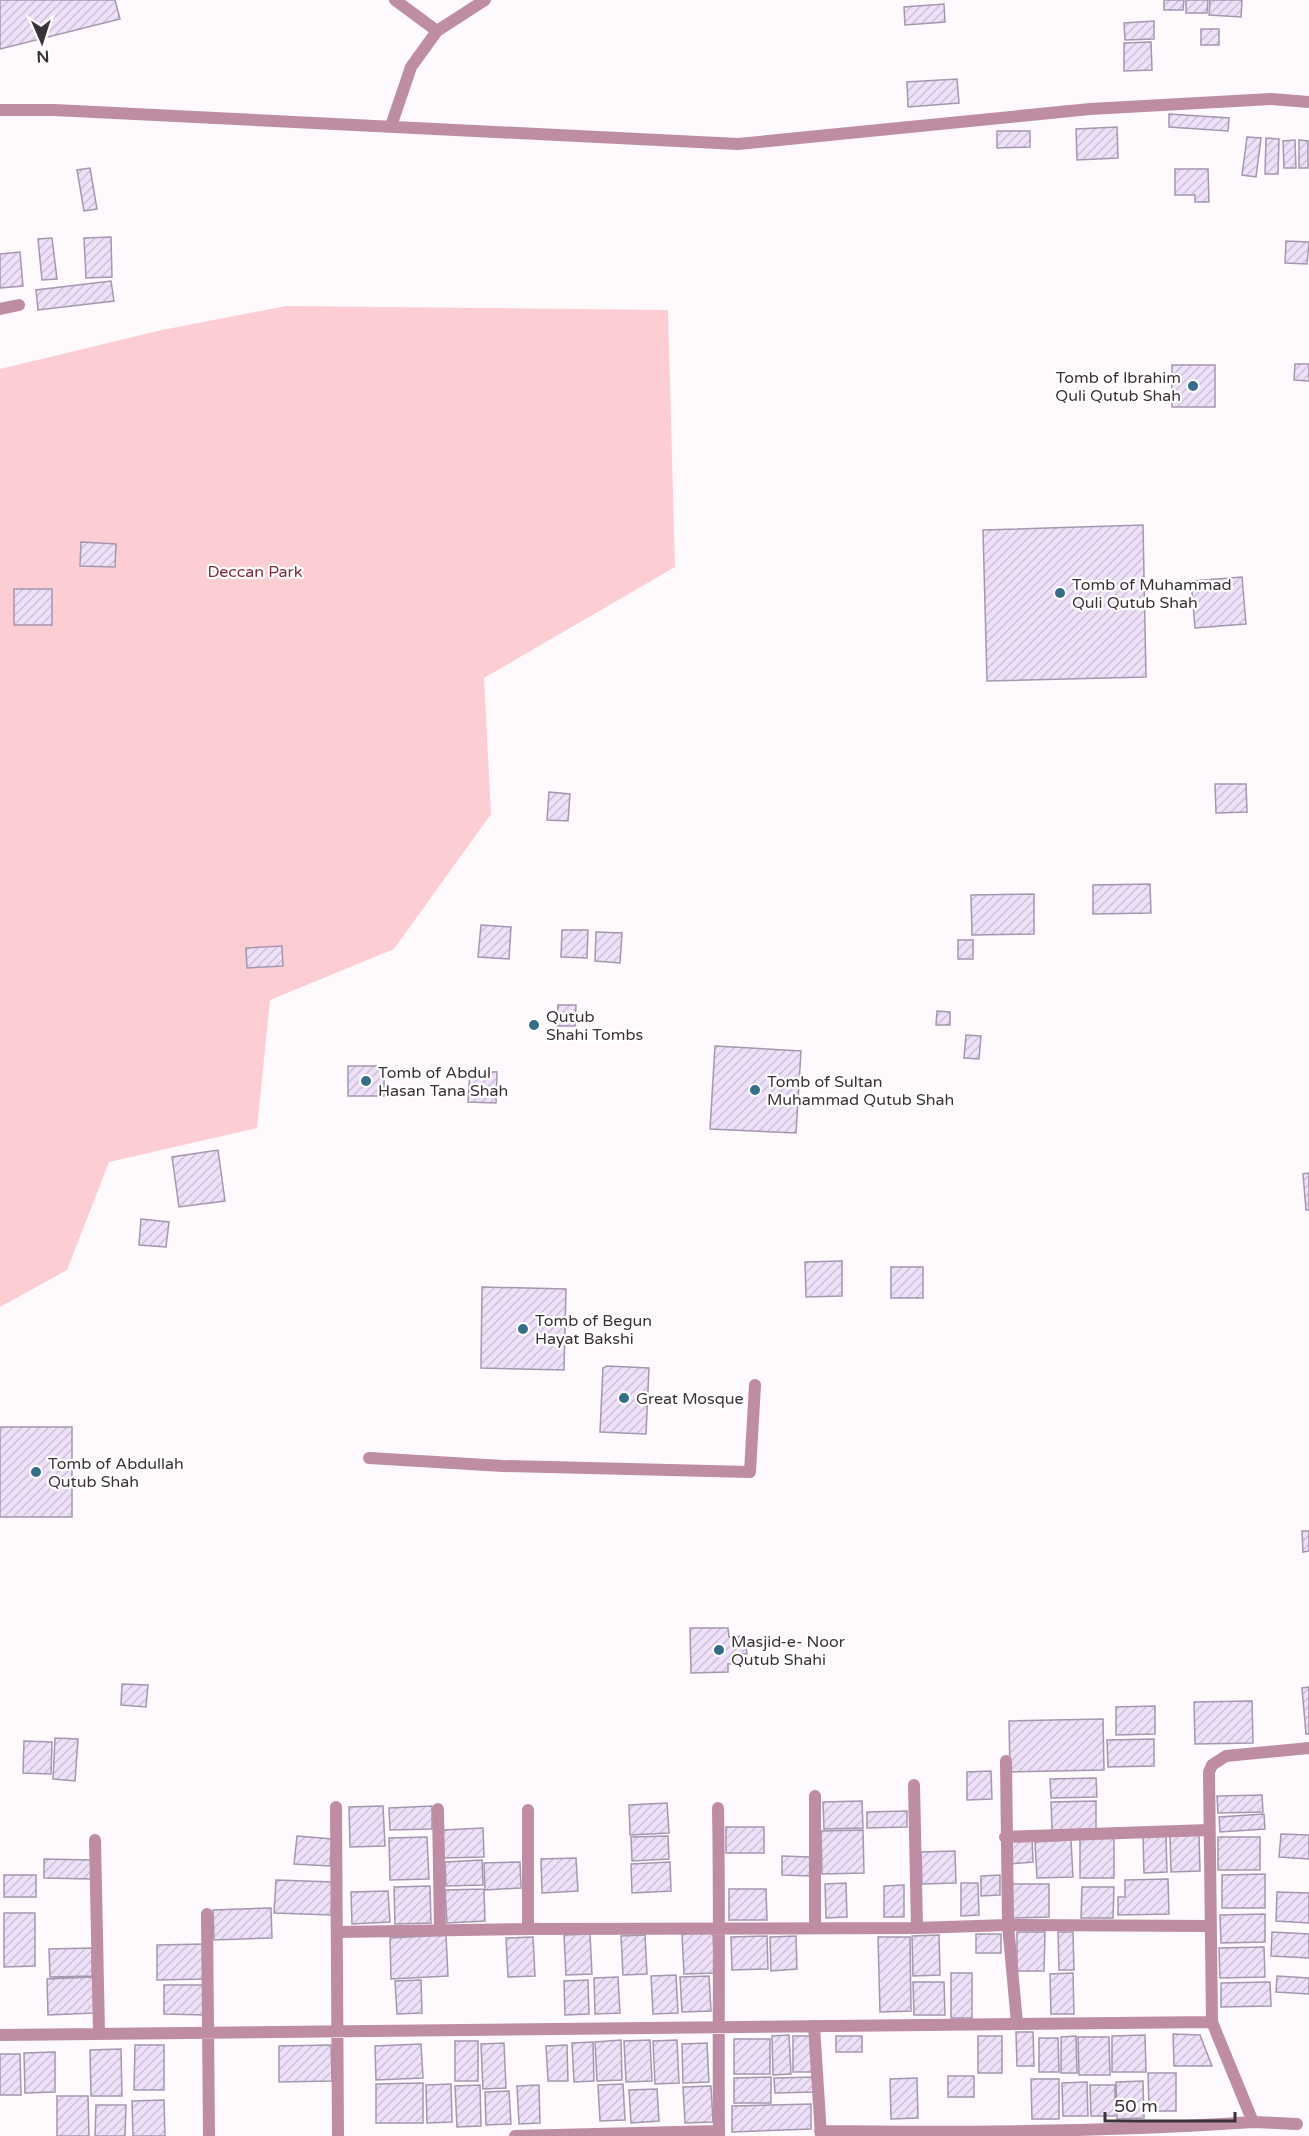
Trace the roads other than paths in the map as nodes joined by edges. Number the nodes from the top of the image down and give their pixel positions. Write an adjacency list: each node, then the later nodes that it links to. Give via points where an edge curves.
1 (395, 0): 3 (street)
2 (485, 0): 3 (street)
3 (437, 31): 6 (street, via 411,67)
4 (1309, 102): 6 (street, via 1271,99 1090,109 738,144)
5 (0, 110): 6 (street)
6 (391, 126)
7 (19, 305): 8 (street)
8 (0, 309)
9 (755, 1385): 10 (street, via 750,1472 503,1466)
10 (369, 1458)
11 (1309, 1748): 19 (street, via 1218,1760 1209,1773)
12 (1006, 1761): 20 (street)
13 (914, 1785): 25 (street)
14 (815, 1796): 28 (street)
15 (336, 1807): 30 (street)
16 (718, 1808): 27 (street)
17 (438, 1809): 29 (street)
18 (528, 1810): 26 (street)
19 (1209, 1830): 20 (street); 24 (street)
20 (1005, 1837): 23 (street)
21 (95, 1840): 37 (street)
22 (207, 1914): 36 (street)
23 (1008, 1925): 24 (street); 25 (street); 32 (street)
24 (1210, 1926): 31 (street)
25 (917, 1928): 28 (street)
26 (528, 1929): 27 (street); 29 (street)
27 (720, 1929): 28 (street); 33 (street)
28 (815, 1929)
29 (440, 1930): 30 (street)
30 (337, 1932): 35 (street)
31 (1212, 2022): 32 (street); 39 (street)
32 (1017, 2023): 34 (street)
33 (718, 2026): 34 (street); 35 (street); 41 (street)
34 (814, 2026): 42 (street)
35 (337, 2031): 36 (street); 46 (street)
36 (208, 2032): 37 (street); 45 (street)
37 (99, 2033): 38 (street)
38 (0, 2035)
39 (1253, 2122): 40 (street); 44 (street)
40 (1297, 2124)
41 (718, 2134): 47 (street)
42 (821, 2134): 43 (street)
43 (915, 2134): 44 (street)
44 (1012, 2134)
45 (209, 2136)
46 (338, 2136)
47 (515, 2136)

